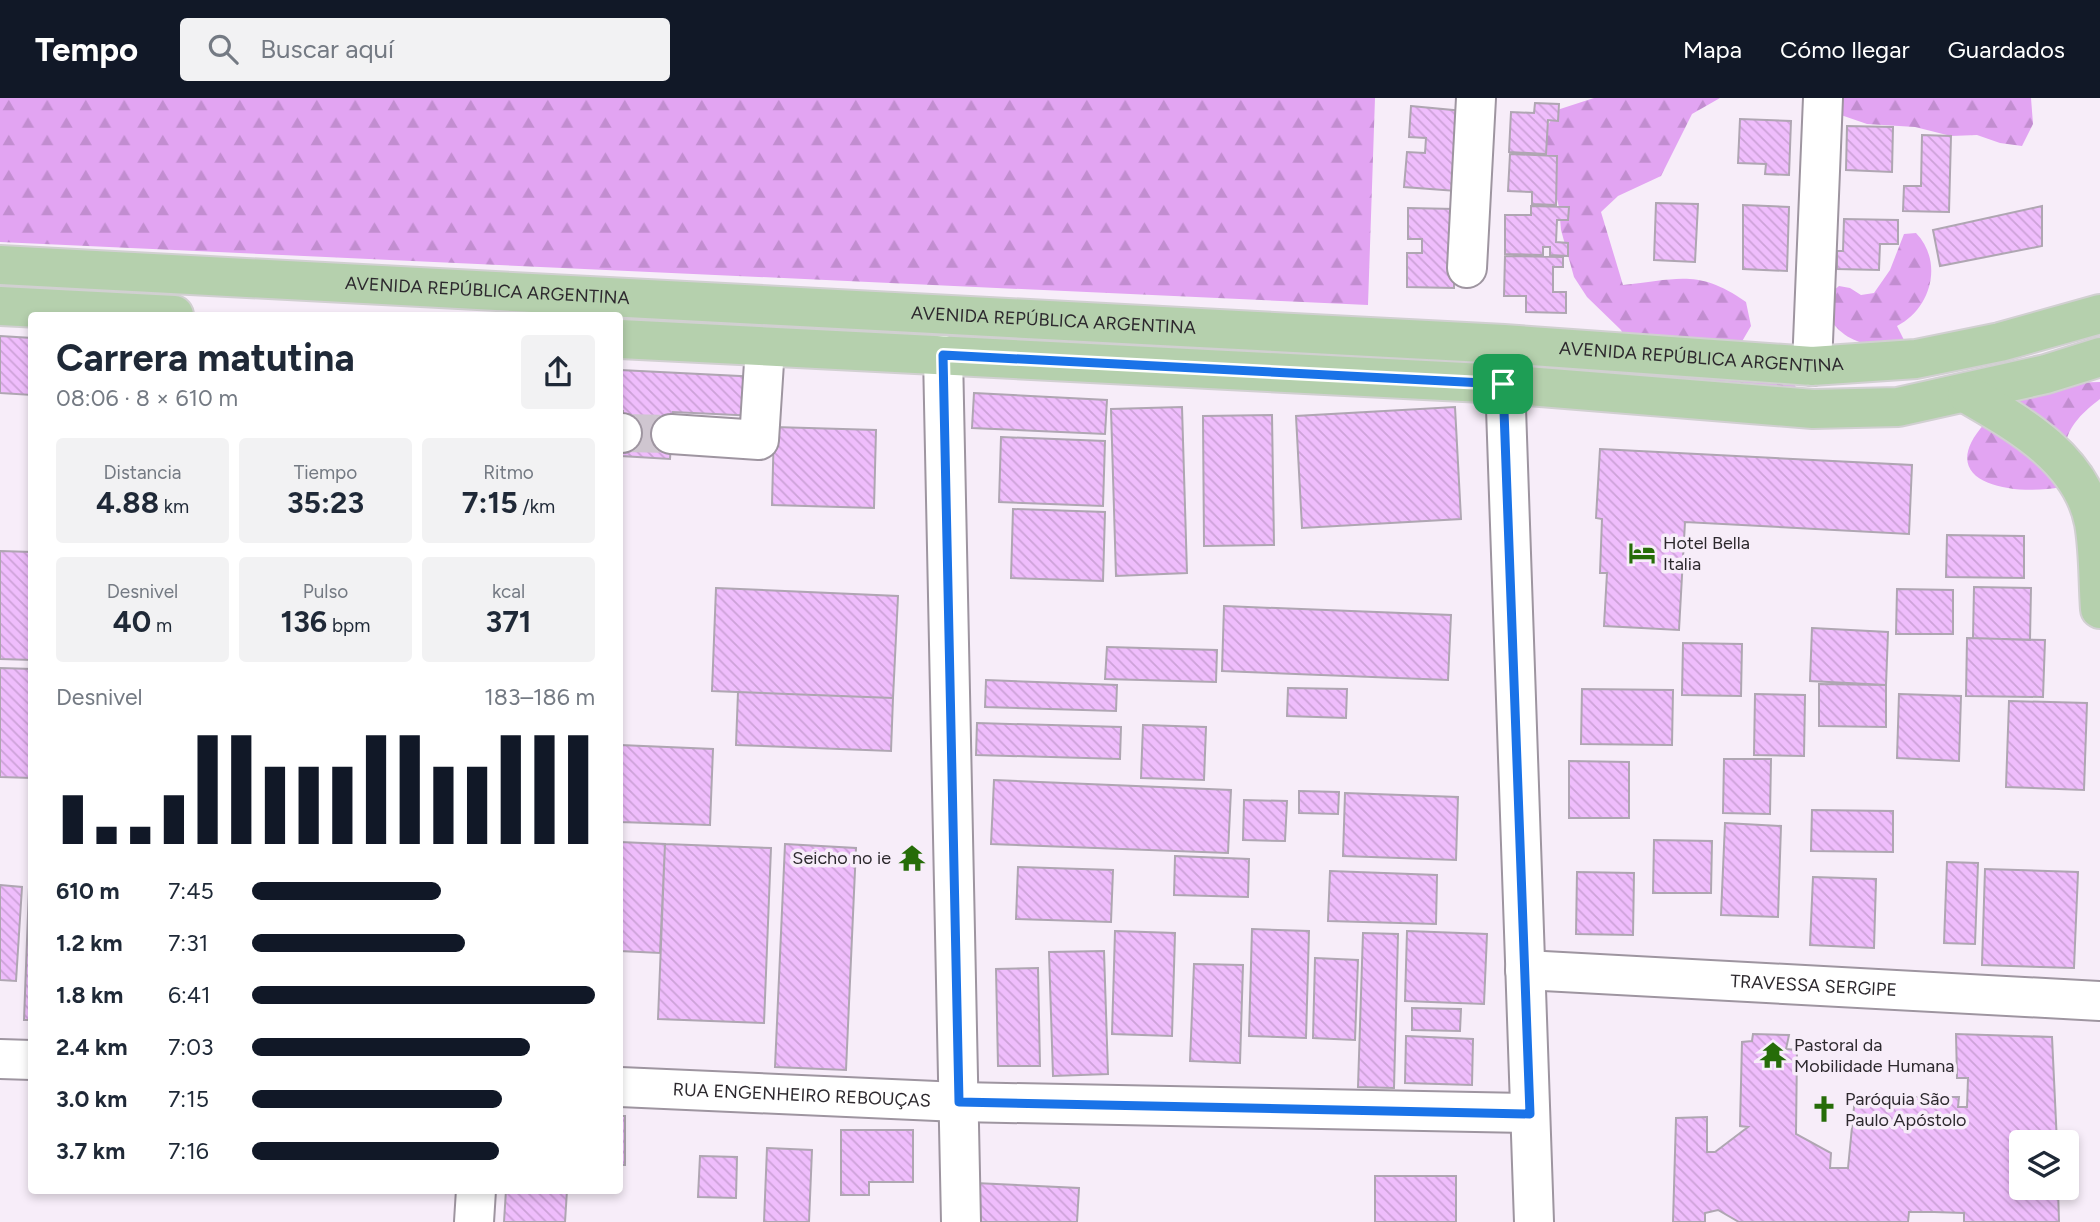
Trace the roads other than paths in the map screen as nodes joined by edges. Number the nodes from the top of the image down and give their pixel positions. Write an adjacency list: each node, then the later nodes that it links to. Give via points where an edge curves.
1 (1476, 98): 4 (street)
2 (1824, 98): 14 (street)
3 (0, 265): 5 (main road, AVENIDA REPÚBLICA ARGENTINA)
4 (1467, 268)
5 (521, 304): 10 (main road, AVENIDA REPÚBLICA ARGENTINA)
6 (0, 306): 7 (main road)
7 (116, 312)
8 (2100, 314): 14 (main road, AVENIDA REPÚBLICA ARGENTINA, via 1916,359)
9 (623, 339): 11 (main road)
10 (1504, 344): 14 (main road, AVENIDA REPÚBLICA ARGENTINA); 17 (street)
11 (765, 347): 12 (main road); 19 (street, via 759,440)
12 (943, 355): 17 (main road); 26 (street)
13 (2100, 357): 15 (main road)
14 (1812, 366)
15 (2046, 374): 16 (main road); 18 (main road)
16 (2100, 374)
17 (1503, 384): 18 (main road, via 1813,409 1898,407); 21 (street)
18 (1967, 394): 20 (main road, via 2024,427 2056,455 2082,489 2094,523)
19 (671, 434)
20 (2100, 609)
21 (1525, 970): 22 (street, TRAVESSA SERGIPE); 27 (street)
22 (2100, 1001)
23 (0, 1059): 24 (street)
24 (28, 1060)
25 (623, 1087): 26 (street, RUA ENGENHEIRO REBOUÇAS)
26 (959, 1102): 27 (street, RUA ENGENHEIRO REBOUÇAS); 30 (street)
27 (1530, 1114): 31 (street)
28 (477, 1194): 29 (street)
29 (474, 1222)
30 (961, 1222)
31 (1534, 1222)

